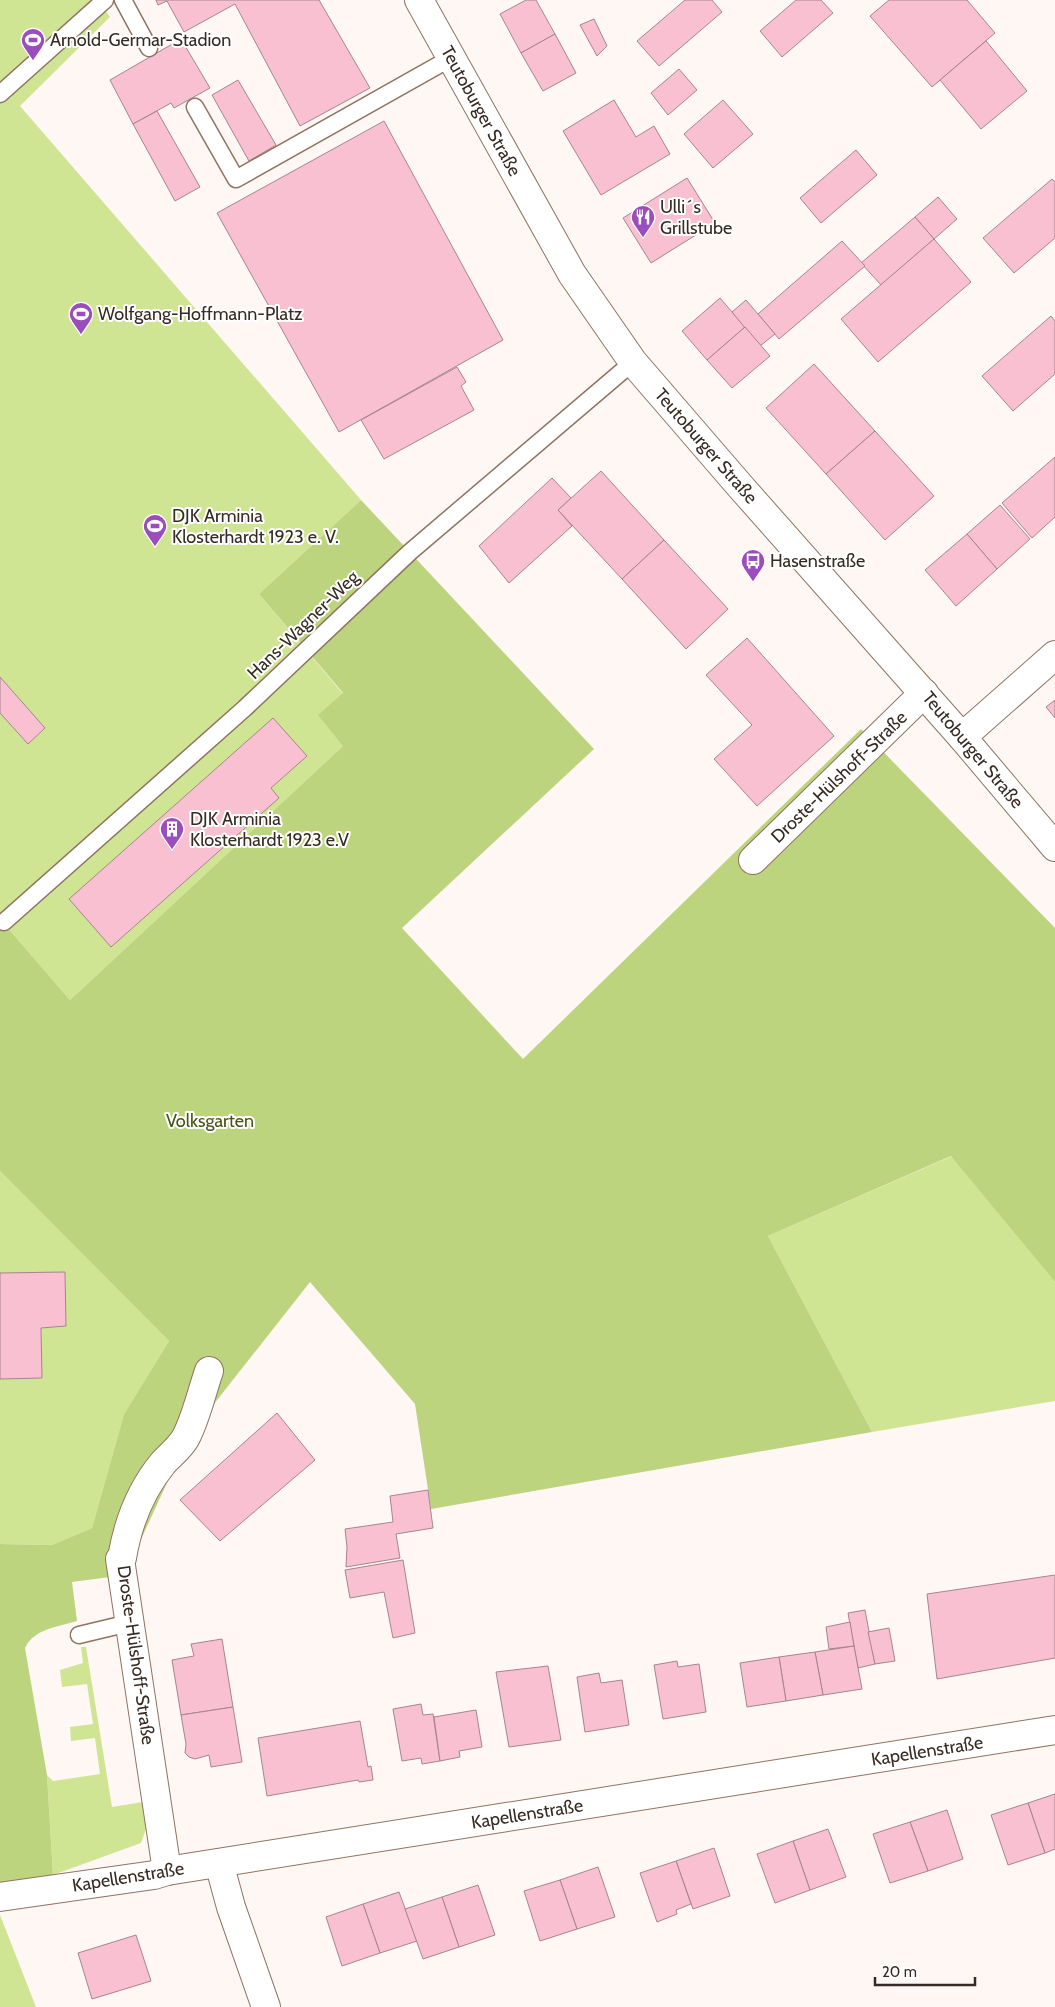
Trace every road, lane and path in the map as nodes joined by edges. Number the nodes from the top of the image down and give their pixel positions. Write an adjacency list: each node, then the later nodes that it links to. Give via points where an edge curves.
1 (105, 0): 6 (lane)
2 (124, 0): 4 (lane)
3 (419, 0): 5 (street, Teutoburger Straße)
4 (149, 48)
5 (451, 58): 7 (lane, via 236,179); 8 (street, Teutoburger Straße, via 572,274)
6 (0, 94)
7 (195, 107)
8 (633, 362): 10 (street, Teutoburger Straße); 14 (lane, Hans-Wagner-Weg, via 410,552 245,708)
9 (1055, 655): 11 (street)
10 (924, 693): 11 (street, Teutoburger Straße); 13 (street, Droste-Hülshoff-Straße)
11 (962, 737): 12 (street, Teutoburger Straße)
12 (1055, 847)
13 (753, 860)
14 (4, 922)
15 (209, 1371): 16 (street, Droste-Hülshoff-Straße, via 186,1438 146,1487 129,1527 120,1559)
16 (129, 1623): 17 (lane); 20 (street, Droste-Hülshoff-Straße)
17 (79, 1635)
18 (1055, 1730): 19 (street, Kapellenstraße)
19 (219, 1863): 20 (street, Kapellenstraße); 22 (street)
20 (167, 1871): 21 (street, Kapellenstraße)
21 (0, 1897)
22 (266, 2007)

